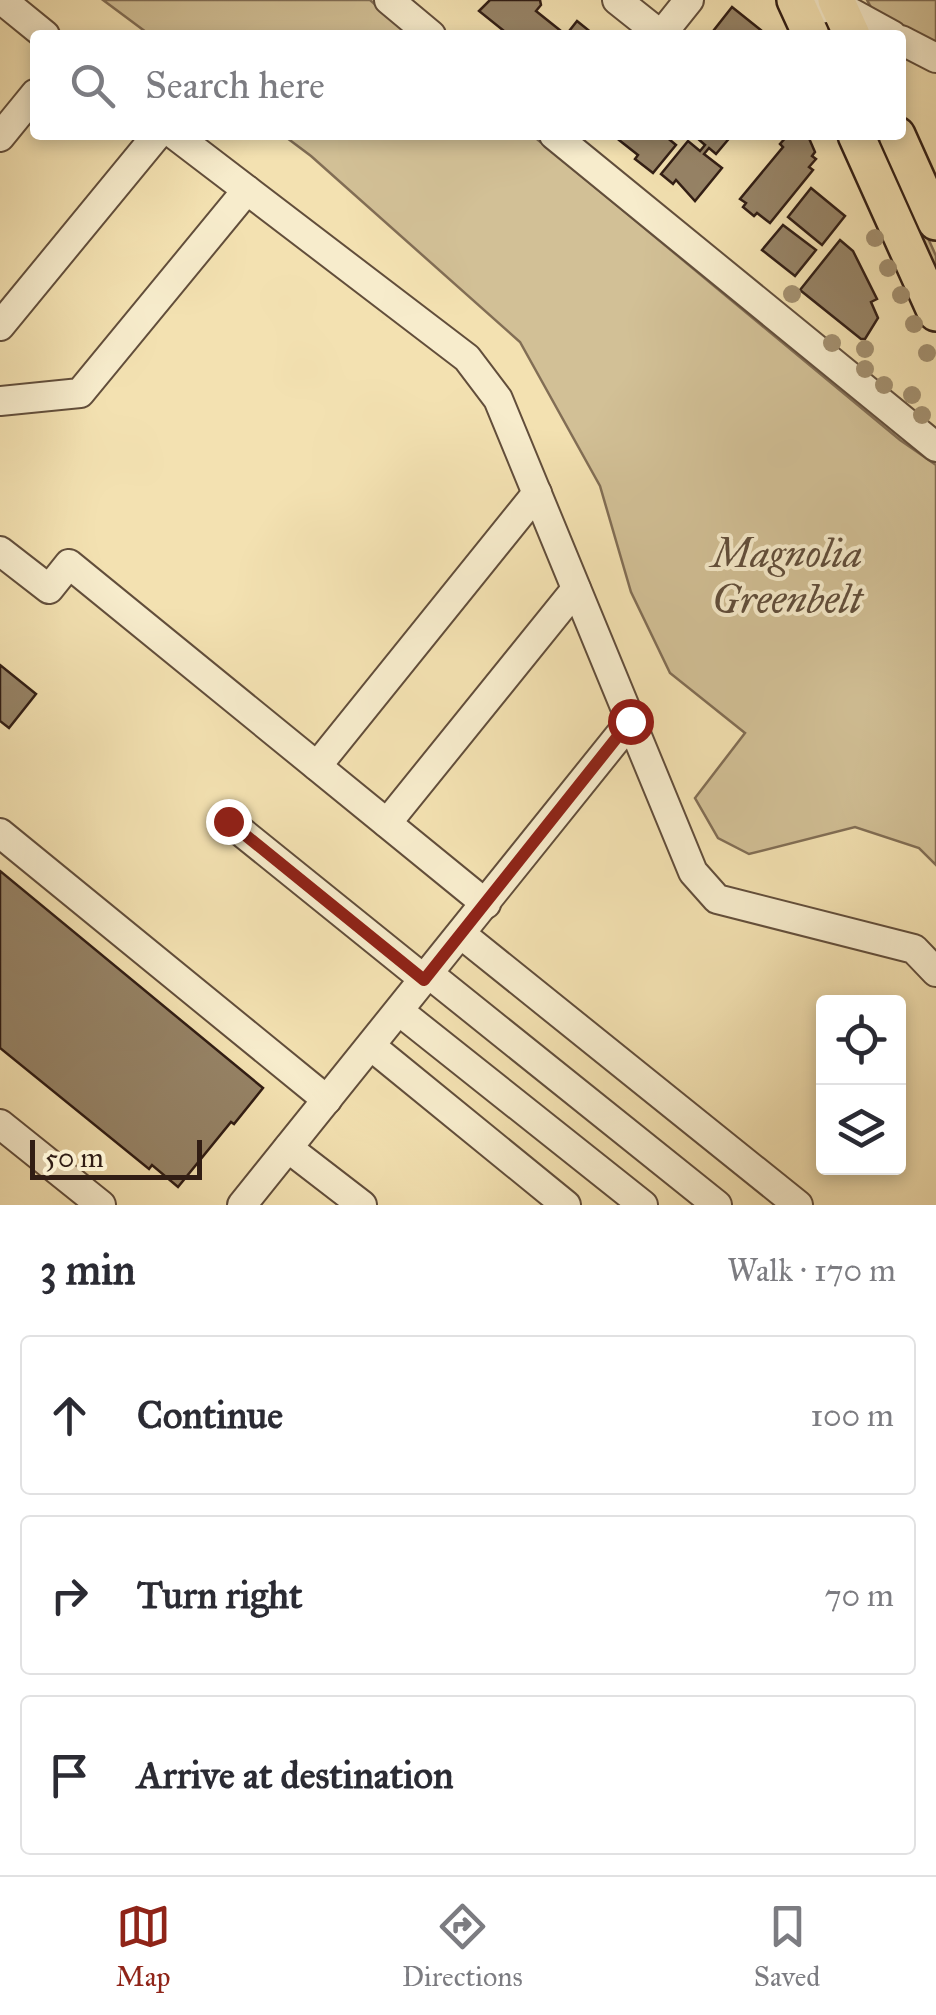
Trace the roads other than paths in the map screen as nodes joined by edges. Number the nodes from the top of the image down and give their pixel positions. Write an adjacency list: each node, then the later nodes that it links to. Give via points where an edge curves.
1 (2, 0): 7 (street)
2 (388, 0): 8 (street)
3 (617, 0): 9 (street)
4 (689, 0): 10 (street)
5 (842, 14): 6 (street); 11 (street)
6 (802, 16)
7 (39, 30)
8 (426, 30)
9 (655, 30)
10 (665, 30)
11 (880, 30)
12 (906, 43): 13 (street)
13 (936, 58)
14 (30, 100): 15 (street)
15 (0, 137)
16 (153, 140): 24 (street)
17 (182, 140): 21 (street)
18 (560, 140): 26 (street)
19 (858, 140): 23 (main road)
20 (899, 140): 22 (main road)
21 (247, 190): 25 (street, via 80,393); 27 (street, via 467,358 498,399)
22 (936, 222)
23 (936, 314)
24 (0, 326)
25 (0, 401)
26 (936, 447)
27 (536, 492): 29 (street); 31 (street)
28 (0, 550): 31 (street, via 48,589 69,564)
29 (576, 589): 30 (street); 33 (street)
30 (630, 721): 35 (street); 37 (street, via 693,872 718,900 914,948)
31 (317, 766): 33 (street)
32 (228, 821): 38 (street)
33 (387, 823): 35 (street)
34 (0, 833): 41 (street)
35 (486, 904): 36 (street)
36 (461, 934): 38 (street); 50 (street)
37 (936, 972)
38 (427, 977): 39 (street); 49 (street)
39 (399, 1011): 40 (street); 48 (street)
40 (371, 1046): 41 (street); 47 (street)
41 (327, 1100): 43 (street)
42 (0, 1124): 44 (street)
43 (288, 1148): 45 (street); 46 (street)
44 (101, 1205)
45 (242, 1205)
46 (362, 1205)
47 (566, 1205)
48 (642, 1205)
49 (717, 1205)
50 (798, 1205)

